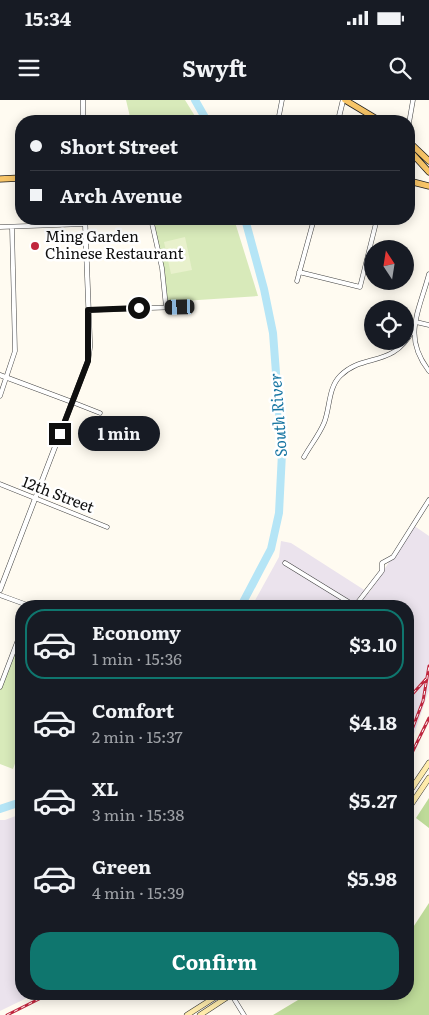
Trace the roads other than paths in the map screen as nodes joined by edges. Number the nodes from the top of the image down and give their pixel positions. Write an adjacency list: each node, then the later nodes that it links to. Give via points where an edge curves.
1 (83, 100): 5 (street)
2 (282, 100): 6 (street)
3 (344, 100): 7 (street); 8 (main road)
4 (413, 100): 9 (street)
5 (83, 115)
6 (279, 115)
7 (340, 115)
8 (370, 115)
9 (410, 115)
10 (415, 148): 12 (main road)
11 (415, 157): 13 (main road)
12 (429, 161)
13 (429, 172)
14 (15, 178): 15 (main road)
15 (0, 179)
16 (415, 182): 17 (main road)
17 (429, 186)
18 (36, 225): 24 (street)
19 (85, 225): 30 (street)
20 (152, 225): 28 (street)
21 (312, 225): 25 (street)
22 (376, 225): 25 (street, via 360,287)
23 (0, 227): 24 (street)
24 (12, 227): 38 (street, via 15,351)
25 (299, 272): 27 (street)
26 (429, 274): 31 (street)
27 (297, 281)
28 (166, 307): 29 (street); 30 (street)
29 (180, 307)
30 (88, 310): 40 (street, via 89,353)
31 (416, 322): 32 (street); 33 (street)
32 (429, 325)
33 (414, 327)
34 (414, 334): 36 (street, via 418,351)
35 (396, 350): 42 (street, via 389,356 352,368 338,378 324,423)
36 (429, 371)
37 (0, 375): 38 (street)
38 (7, 378): 39 (street); 40 (street)
39 (0, 396)
40 (72, 402): 41 (street); 44 (street)
41 (100, 413)
42 (304, 457)
43 (0, 484): 44 (street, 12th Street)
44 (35, 498): 46 (street, 12th Street); 48 (street)
45 (429, 500): 52 (street, via 393,557 382,563 382,571)
46 (108, 526)
47 (285, 563): 51 (street)
48 (0, 590)
49 (0, 595): 50 (street)
50 (15, 600)
51 (346, 600)
52 (360, 600)
53 (15, 648): 54 (street)
54 (0, 687)
55 (429, 763): 57 (main road)
56 (429, 778): 58 (main road)
57 (414, 785)
58 (414, 799)
59 (211, 1000): 62 (main road)
60 (222, 1000): 63 (main road)
61 (235, 1000): 64 (street)
62 (187, 1015)
63 (200, 1015)
64 (244, 1015)

